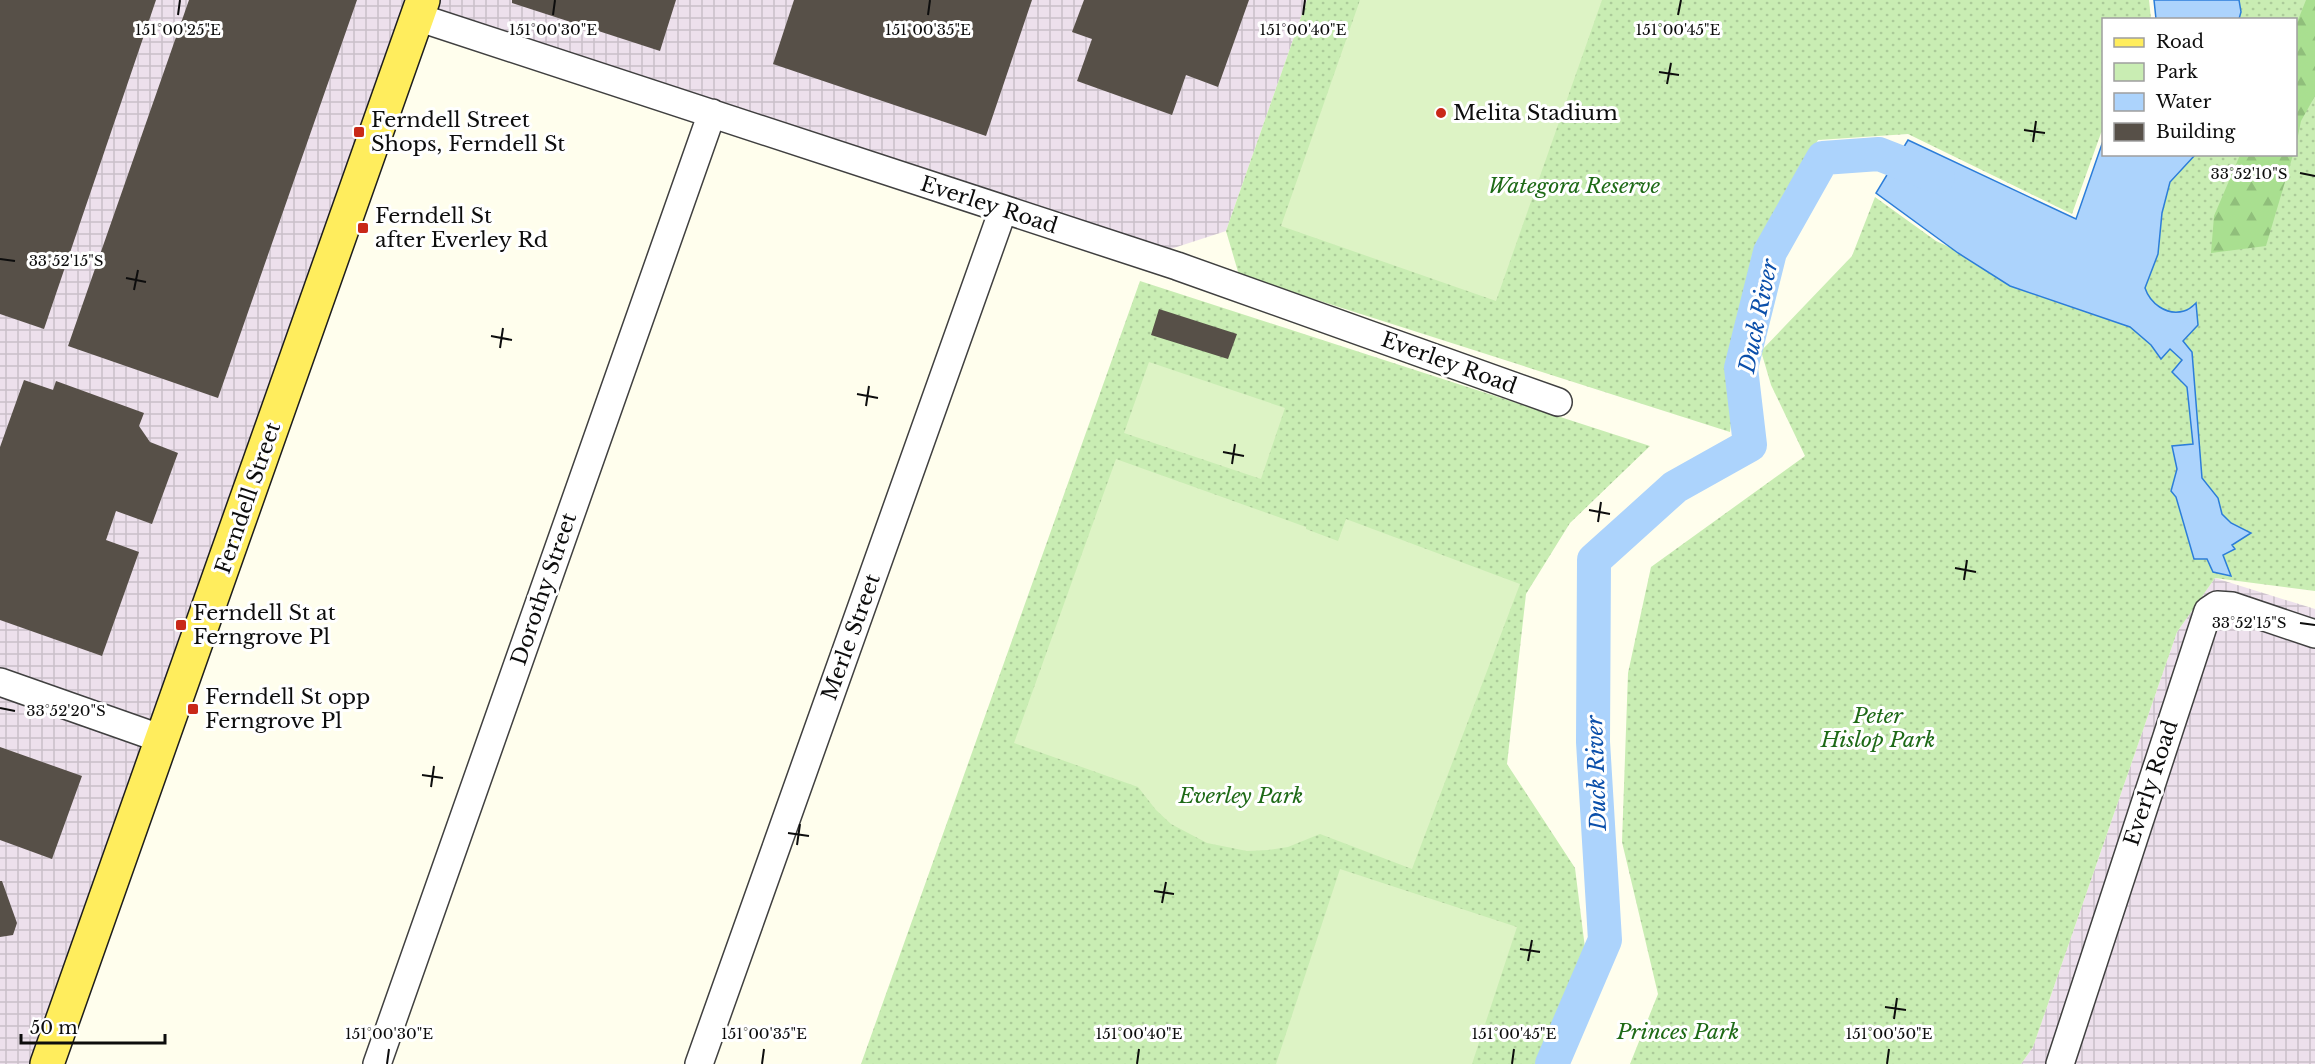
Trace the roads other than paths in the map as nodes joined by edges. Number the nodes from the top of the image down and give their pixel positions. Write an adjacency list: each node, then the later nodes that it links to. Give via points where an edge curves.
1 (420, 8): 2 (street, Everley Road); 7 (main road, Ferndell Street)
2 (712, 113): 3 (street, Everley Road); 9 (street, Dorothy Street)
3 (1003, 210): 4 (street, Everley Road, via 1177,266); 10 (street, Merle Street)
4 (1558, 402)
5 (2315, 634): 11 (street, Everly Road, via 2232,606 2217,605 2208,611)
6 (0, 682): 7 (street)
7 (162, 739): 8 (main road, Ferndell Street)
8 (47, 1064)
9 (377, 1064)
10 (699, 1064)
11 (2060, 1064)

